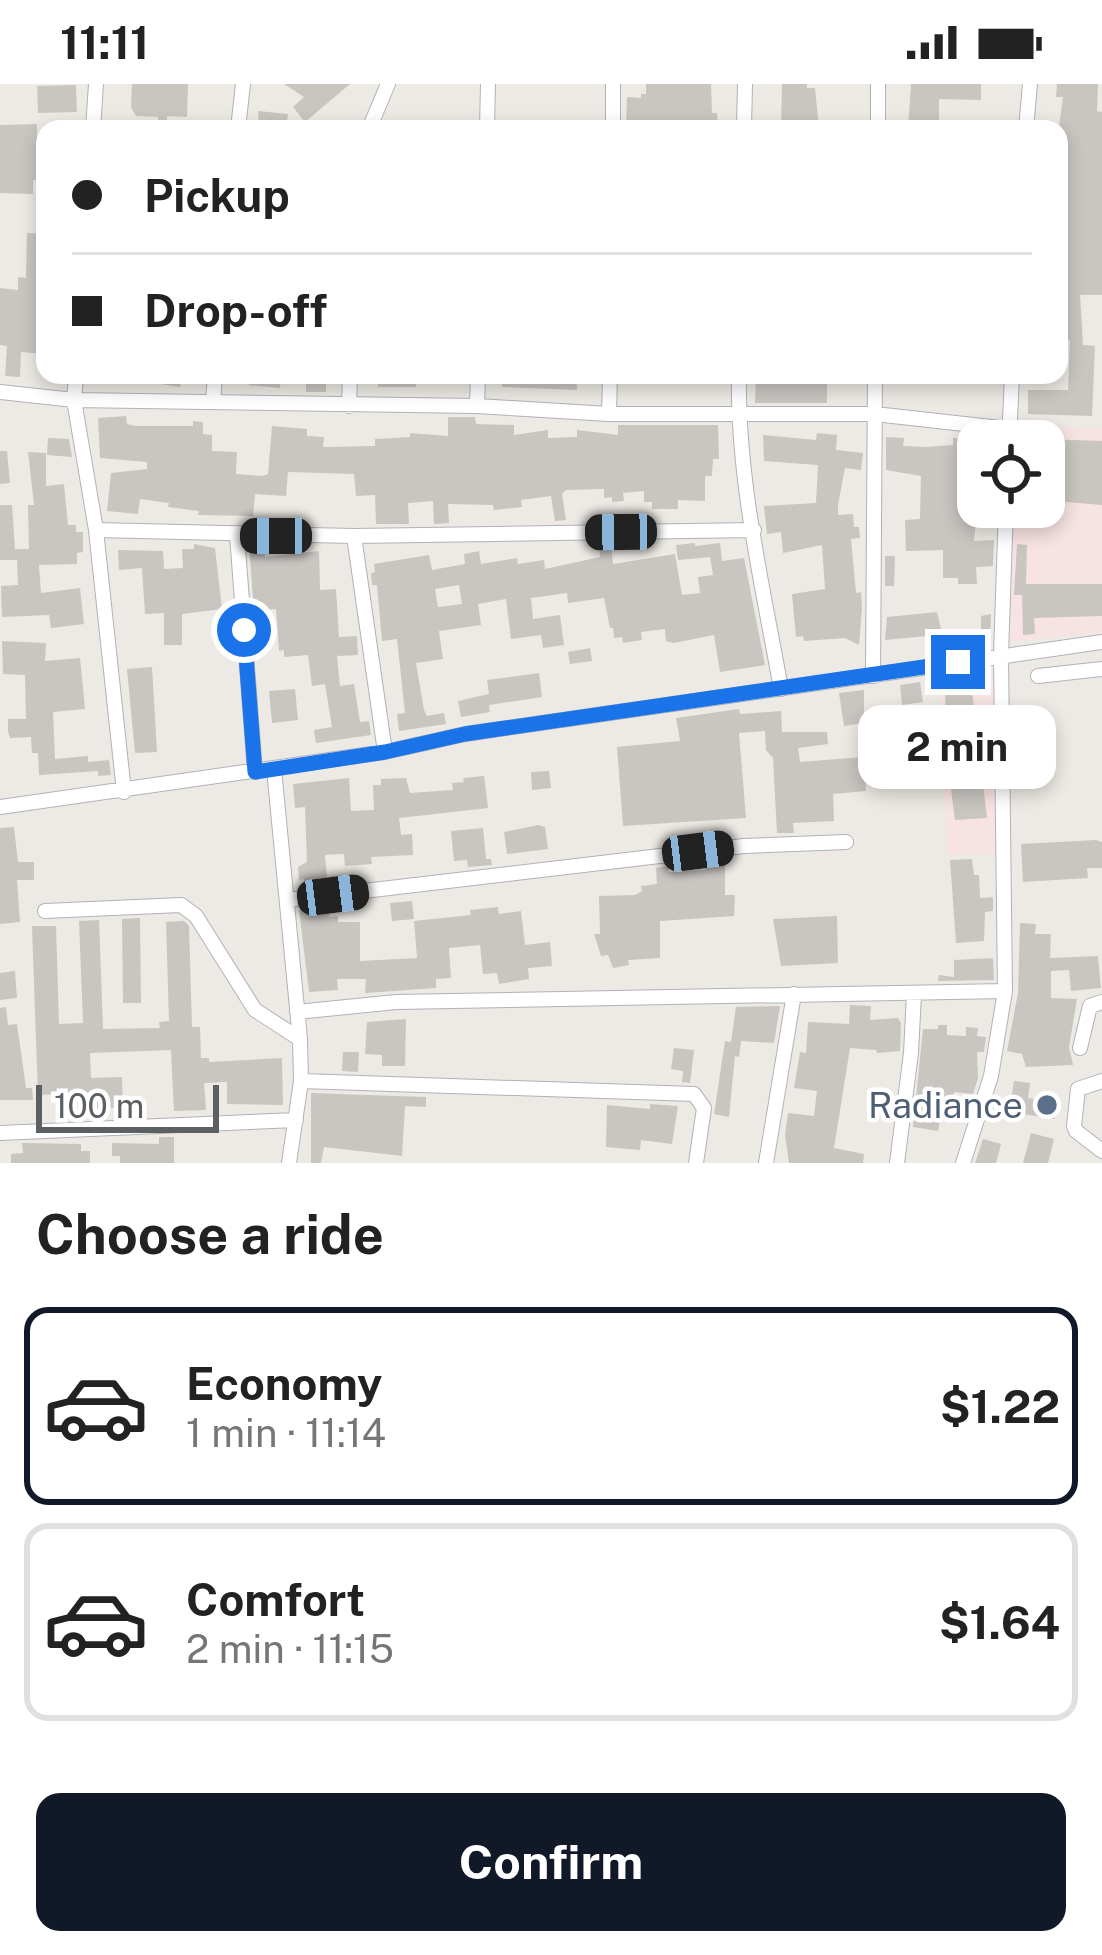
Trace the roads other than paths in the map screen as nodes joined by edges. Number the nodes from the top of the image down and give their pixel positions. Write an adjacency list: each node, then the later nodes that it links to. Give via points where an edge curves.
1 (96, 84): 9 (street)
2 (243, 84): 10 (street)
3 (388, 84): 11 (street)
4 (488, 84): 12 (street)
5 (613, 84): 13 (street)
6 (745, 84): 14 (street)
7 (878, 84): 15 (street)
8 (1030, 84): 16 (street)
9 (94, 120)
10 (239, 120)
11 (373, 120)
12 (487, 120)
13 (613, 120)
14 (744, 120)
15 (878, 120)
16 (1027, 120)
17 (75, 384): 26 (street)
18 (214, 384): 27 (street)
19 (350, 384): 28 (street)
20 (478, 384): 29 (street)
21 (610, 384): 32 (street)
22 (739, 384): 30 (street)
23 (875, 384): 31 (street)
24 (1012, 384): 33 (street)
25 (0, 392): 26 (street)
26 (74, 400): 27 (street); 36 (street)
27 (213, 401): 28 (street)
28 (349, 406): 29 (street)
29 (477, 406): 32 (street)
30 (738, 412): 31 (street); 32 (street); 37 (street)
31 (875, 414): 34 (street); 43 (street)
32 (609, 415)
33 (1010, 420)
34 (957, 427)
35 (1005, 528): 41 (street)
36 (96, 530): 38 (street); 49 (street)
37 (754, 530): 39 (street); 45 (street)
38 (237, 535): 39 (street); 48 (street)
39 (354, 536): 46 (street)
40 (1102, 642): 41 (street)
41 (1001, 656): 43 (street); 54 (street)
42 (1102, 669): 44 (street)
43 (873, 676): 45 (street)
44 (1038, 676)
45 (782, 689): 46 (street)
46 (385, 752): 47 (street)
47 (274, 769): 48 (street); 52 (street)
48 (255, 772): 49 (street)
49 (124, 792): 50 (street)
50 (0, 806)
51 (846, 842): 52 (street, via 744,846)
52 (288, 900): 58 (street)
53 (45, 911): 59 (street, via 181,905 255,1010)
54 (1006, 991): 56 (street); 70 (street, via 992,1076)
55 (794, 994): 56 (street); 58 (street, via 396,1002); 68 (street)
56 (914, 994): 69 (street)
57 (1102, 1002): 60 (street, via 1090,1006)
58 (297, 1012): 59 (street)
59 (300, 1040): 61 (street)
60 (1080, 1048)
61 (301, 1081): 63 (street); 67 (street, via 694,1094 704,1108)
62 (1102, 1081): 65 (street, via 1078,1089 1074,1119 1076,1131)
63 (296, 1120): 64 (street); 66 (street)
64 (0, 1133)
65 (1102, 1150)
66 (289, 1163)
67 (696, 1163)
68 (766, 1163)
69 (897, 1163)
70 (963, 1163)

